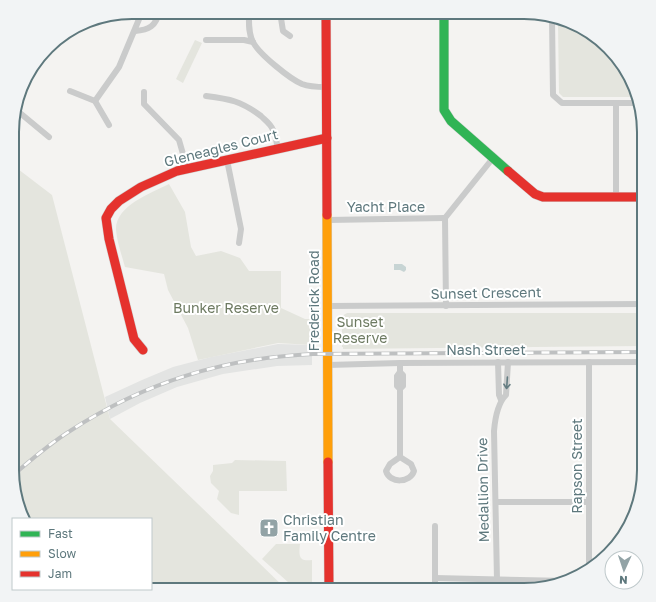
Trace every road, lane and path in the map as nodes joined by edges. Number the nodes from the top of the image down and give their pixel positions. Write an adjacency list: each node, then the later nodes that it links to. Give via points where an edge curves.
1 (139, 19): 8 (street)
2 (157, 19): 8 (street, via 146,30)
3 (249, 19): 11 (street)
4 (281, 19): 9 (street, via 283,31)
5 (326, 19): 12 (street, Frederick Road)
6 (444, 19): 24 (street, via 444,110 450,121)
7 (552, 23): 17 (street, via 553,95 562,103)
8 (134, 31): 16 (street, via 119,67)
9 (290, 36)
10 (206, 40): 11 (street)
11 (253, 42): 12 (street, via 263,55 295,80 310,86)
12 (326, 87): 22 (street, Frederick Road)
13 (70, 91): 16 (street)
14 (144, 92): 26 (street, via 144,104 179,140)
15 (206, 96): 23 (street, via 240,102 266,120 273,130)
16 (96, 101): 20 (street)
17 (616, 103): 18 (street); 27 (street)
18 (633, 103)
19 (21, 113): 21 (street)
20 (108, 125)
21 (49, 136)
22 (327, 138): 23 (street, Gleneagles Court); 30 (street, Frederick Road)
23 (278, 148): 25 (street, Gleneagles Court)
24 (493, 158): 27 (street, via 536,194 544,197); 29 (street)
25 (227, 160): 26 (street, Gleneagles Court); 31 (street, via 241,229)
26 (187, 168): 35 (street, Gleneagles Court, via 158,178 127,196 110,211 105,220 134,339)
27 (616, 197): 28 (street)
28 (637, 197)
29 (445, 218): 30 (street, Yacht Place); 34 (street)
30 (328, 220): 33 (street, Frederick Road)
31 (239, 243)
32 (637, 304): 34 (street, Sunset Crescent)
33 (328, 306): 34 (street, Sunset Crescent); 41 (street, Frederick Road)
34 (446, 306)
35 (143, 350)
36 (498, 362): 37 (street, Nash Street); 40 (street, Nash Street); 42 (street, Medallion Drive)
37 (508, 362): 38 (street, Nash Street); 42 (street, Medallion Drive, one-way to 42, via 506,395)
38 (589, 362): 39 (street, Nash Street); 45 (street, Rapson Street)
39 (637, 362)
40 (400, 363): 41 (street, Nash Street); 43 (street, via 400,372 397,376 397,386 400,390)
41 (328, 364): 51 (street, Frederick Road)
42 (501, 400): 44 (street, Medallion Drive, via 494,431)
43 (400, 457): 43 (street, via 413,467 412,476 406,480 391,479 386,471 390,464)
44 (496, 502): 45 (street); 49 (street, Medallion Drive)
45 (589, 502): 47 (street, Rapson Street)
46 (435, 526): 48 (street)
47 (589, 563)
48 (435, 578): 49 (street); 52 (street)
49 (497, 580): 50 (street)
50 (542, 581)
51 (329, 583)
52 (435, 583)

